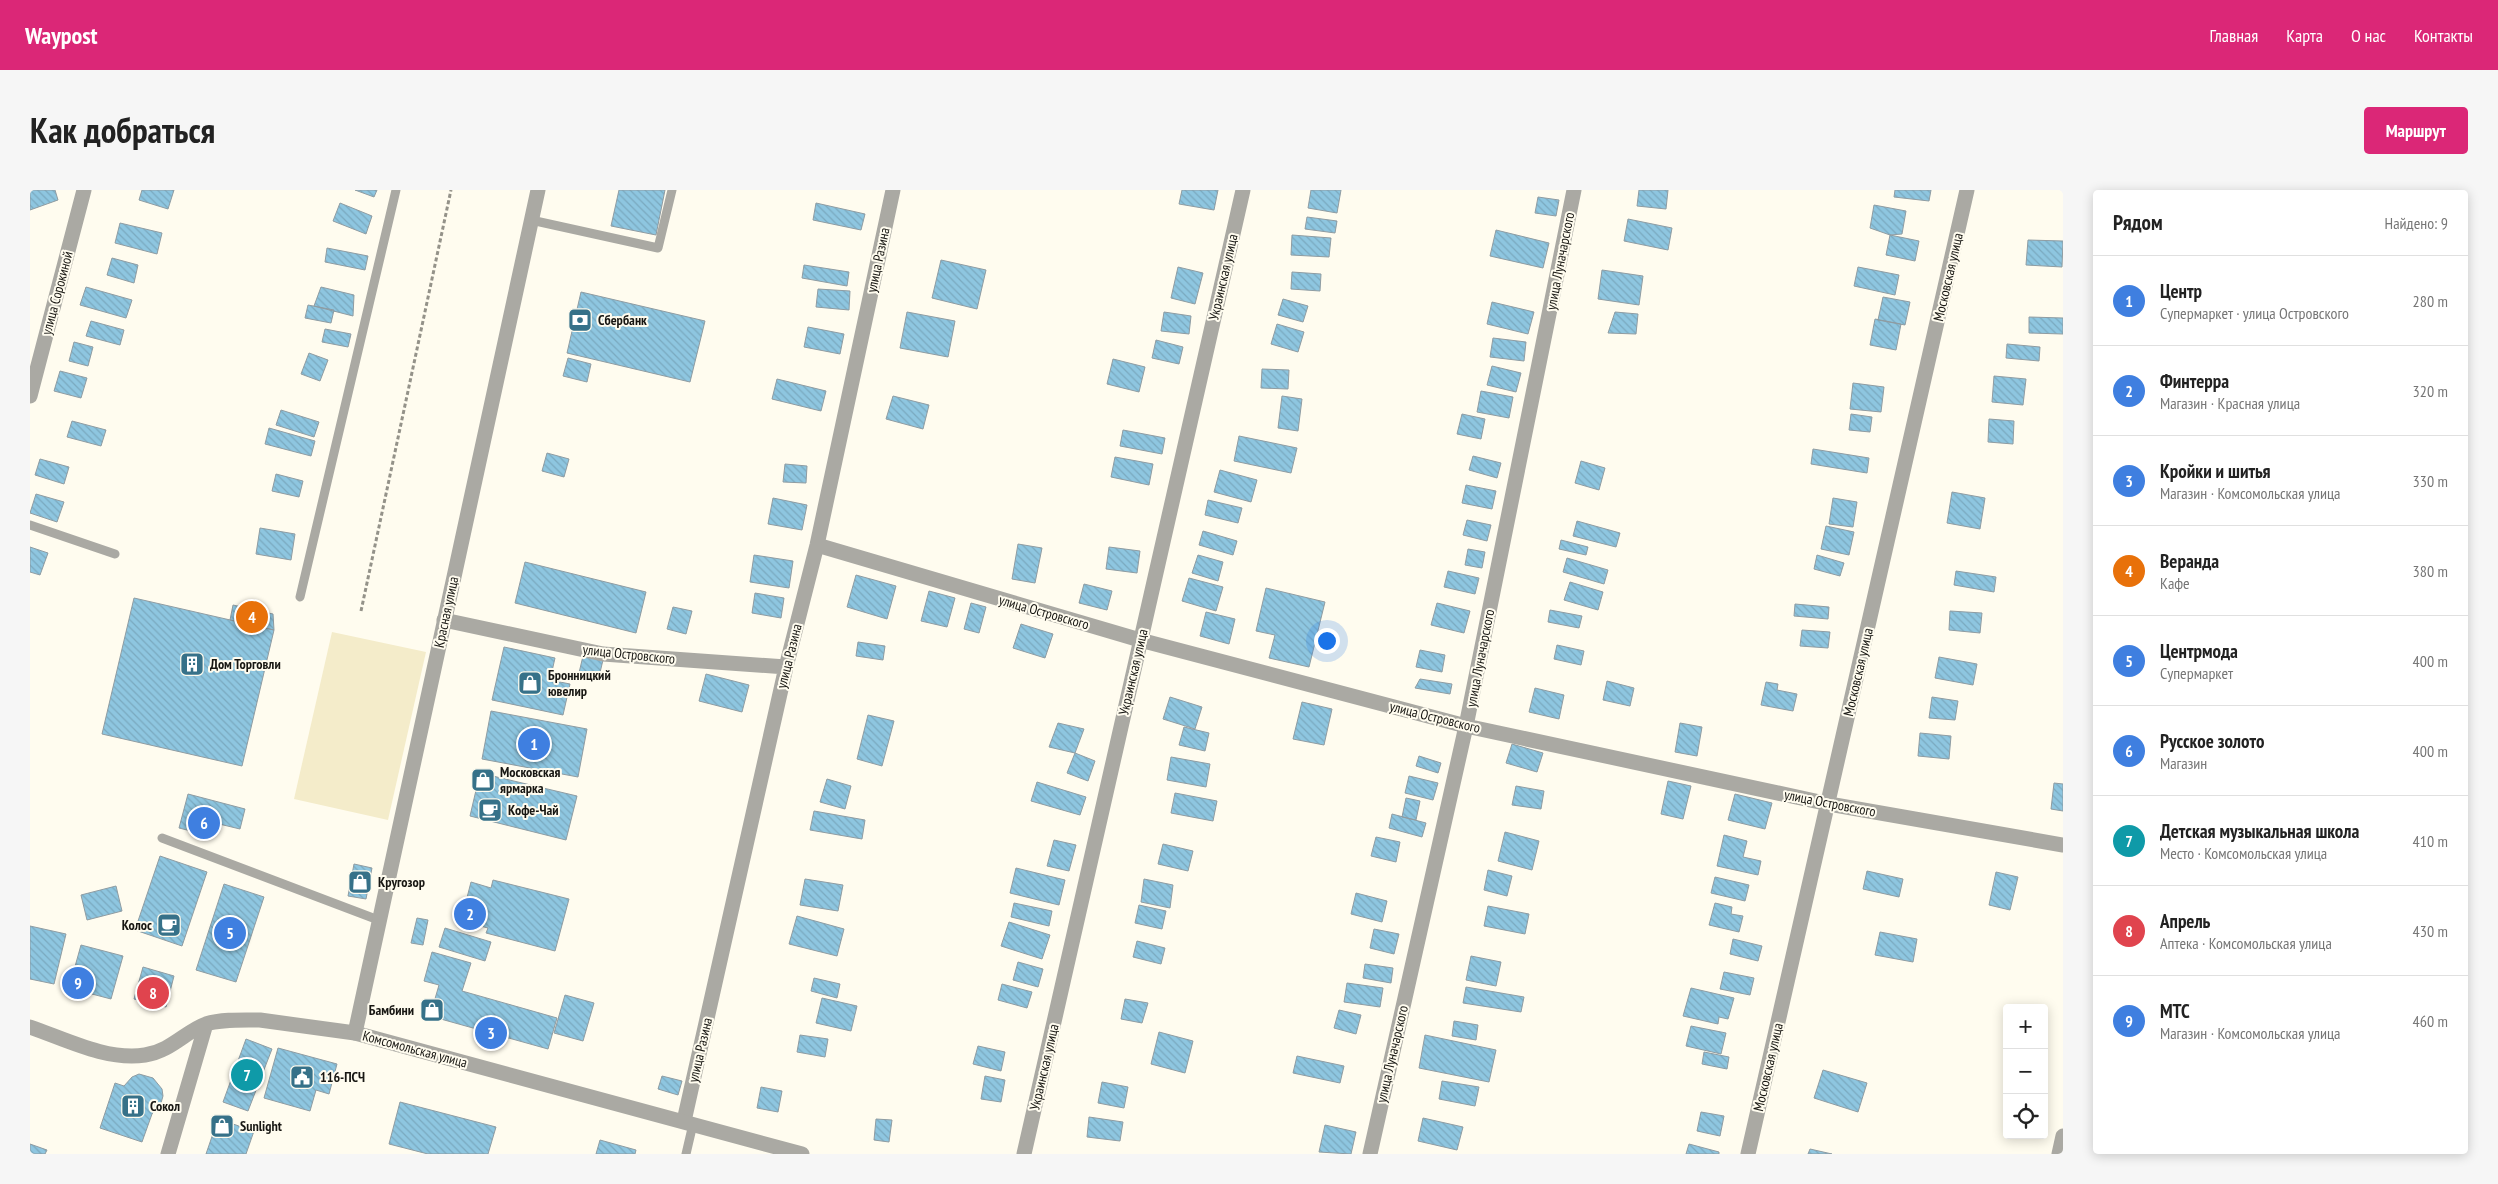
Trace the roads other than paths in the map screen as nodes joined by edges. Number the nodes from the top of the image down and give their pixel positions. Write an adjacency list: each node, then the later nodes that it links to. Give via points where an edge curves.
1 (84, 190): 10 (street, улица Сорокиной)
2 (396, 190): 14 (lane)
3 (538, 190): 9 (street, Красная улица)
4 (672, 190): 9 (lane, via 658,248)
5 (893, 190): 12 (street, улица Разина)
6 (1243, 190): 16 (street, Украинская улица)
7 (1574, 190): 18 (street, улица Луначарского)
8 (1968, 190): 19 (street, Московская улица)
9 (531, 220): 15 (street, Красная улица)
10 (30, 396)
11 (30, 525): 13 (lane)
12 (817, 545): 16 (street, улица Островского); 17 (street, улица Разина)
13 (115, 554)
14 (300, 597)
15 (444, 620): 17 (street, улица Островского, via 604,654); 22 (street, Красная улица)
16 (1140, 640): 18 (street, улица Островского); 31 (street, Украинская улица)
17 (786, 667): 26 (street, улица Разина)
18 (1466, 726): 19 (street, улица Островского); 32 (street, улица Луначарского)
19 (1828, 804): 21 (street, улица Островского); 33 (street, Московская улица)
20 (162, 838): 22 (lane)
21 (2063, 845)
22 (381, 921): 25 (street, Красная улица)
23 (206, 1024): 24 (street, Комсомольская улица, via 172,1046 145,1055 115,1055); 25 (street, Комсомольская улица, via 260,1020); 28 (street)
24 (30, 1028)
25 (355, 1033): 26 (street, Комсомольская улица)
26 (689, 1122): 29 (lane); 30 (street, Комсомольская улица)
27 (2063, 1136): 34 (street)
28 (168, 1154)
29 (686, 1154)
30 (802, 1154)
31 (1024, 1154)
32 (1370, 1154)
33 (1748, 1154)
34 (2059, 1154)

